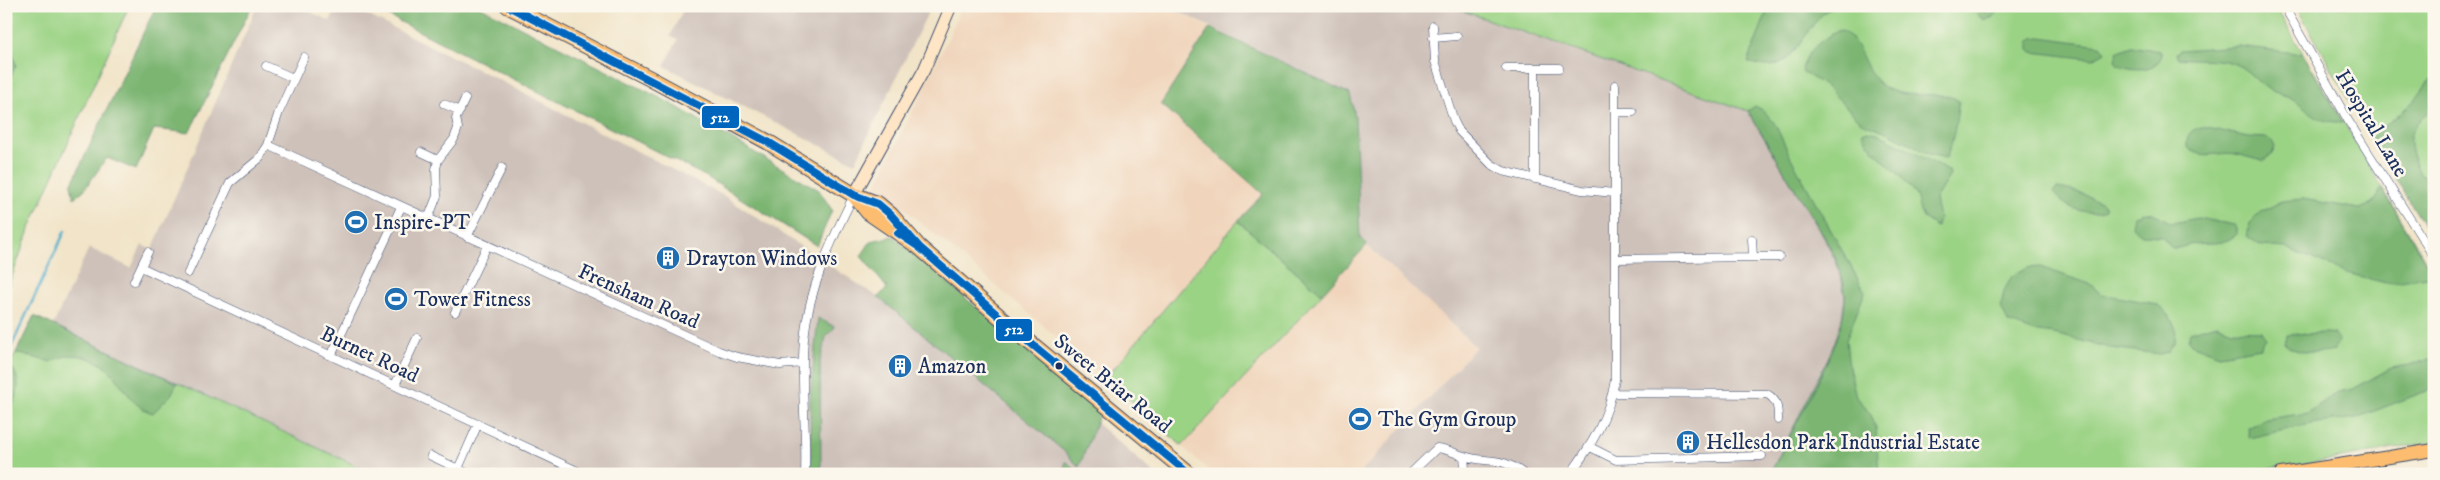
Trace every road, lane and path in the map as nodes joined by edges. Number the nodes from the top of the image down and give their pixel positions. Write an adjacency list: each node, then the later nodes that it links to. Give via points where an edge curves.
1 (508, 6): 25 (highway, Sweet Briar Road, via 768,142)
2 (951, 6): 25 (street, via 924,70)
3 (2284, 6): 32 (street, Hospital Lane, via 2349,122)
4 (1433, 26): 6 (street)
5 (1457, 36): 6 (street)
6 (1433, 38): 23 (street, via 1435,61 1459,131 1491,164 1503,171)
7 (304, 57): 12 (street)
8 (266, 66): 12 (street)
9 (1506, 68): 10 (street)
10 (1535, 68): 11 (street); 23 (street)
11 (1559, 68)
12 (293, 78): 19 (street)
13 (1615, 86): 17 (street)
14 (465, 99): 16 (street)
15 (444, 104): 16 (street)
16 (460, 111): 21 (street, via 454,139)
17 (1615, 112): 18 (street); 24 (street)
18 (1633, 112)
19 (268, 145): 26 (street, Frensham Road); 37 (street, via 260,158 230,183)
20 (421, 152): 21 (street)
21 (438, 160): 27 (street, via 437,196)
22 (502, 168): 28 (street, via 487,206)
23 (1535, 178): 24 (street, via 1582,190)
24 (1616, 193): 35 (street)
25 (854, 195): 42 (street, via 829,247 815,287 806,324); 59 (highway, Sweet Briar Road, via 878,204 919,246 1016,331)
26 (401, 207): 27 (street, Frensham Road); 41 (street)
27 (428, 219): 28 (street, Frensham Road)
28 (467, 237): 30 (street, Frensham Road)
29 (1752, 239): 33 (street)
30 (487, 246): 39 (street); 42 (street, Frensham Road, via 728,354 780,365)
31 (148, 252): 36 (street)
32 (2434, 256)
33 (1753, 257): 34 (street); 35 (street)
34 (1779, 258)
35 (1616, 259): 44 (street)
36 (141, 267): 38 (street); 41 (street, Burnet Road)
37 (188, 273)
38 (134, 282)
39 (455, 312)
40 (417, 338): 43 (street)
41 (331, 356): 43 (street, Burnet Road)
42 (803, 363): 58 (street)
43 (395, 385): 46 (street, Burnet Road)
44 (1613, 394): 45 (street, via 1767,394 1774,397 1778,406); 47 (street)
45 (1778, 420)
46 (478, 424): 52 (street, Burnet Road); 53 (street)
47 (1590, 447): 51 (street, via 1616,460); 63 (street)
48 (2434, 450): 54 (main road)
49 (431, 456): 53 (street)
50 (1464, 456): 60 (street, via 1436,448); 61 (street, via 1465,468); 62 (street, via 1507,462)
51 (1762, 456)
52 (566, 466): 56 (street); 57 (street, Burnet Road)
53 (458, 469): 55 (street)
54 (2310, 471): 64 (main road)
55 (469, 474)
56 (563, 474)
57 (584, 474)
58 (805, 474)
59 (1189, 474)
60 (1410, 474)
61 (1461, 474)
62 (1524, 474)
63 (1570, 474)
64 (2281, 474)

